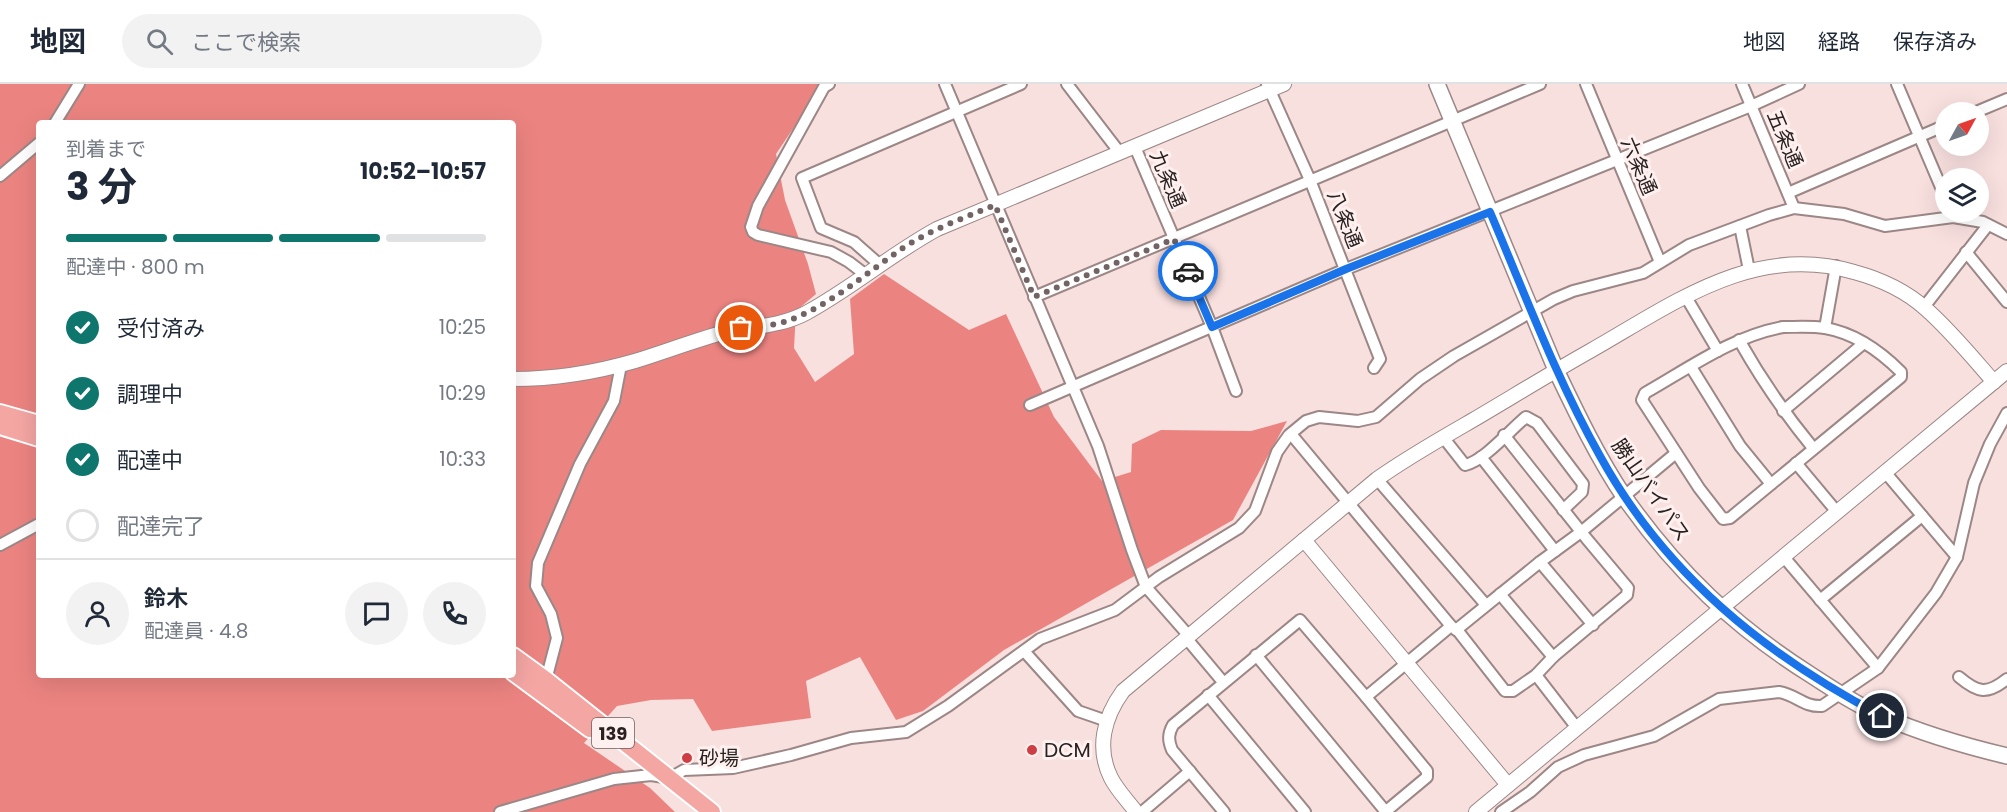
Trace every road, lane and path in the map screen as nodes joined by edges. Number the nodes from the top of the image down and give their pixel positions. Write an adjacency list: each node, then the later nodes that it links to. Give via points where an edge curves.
1 (79, 84): 18 (street)
2 (829, 84): 45 (street, via 758,206 751,227 758,235 831,252)
3 (945, 84): 17 (street)
4 (1021, 84): 17 (street)
5 (1067, 84): 24 (street)
6 (1284, 84): 13 (street)
7 (1437, 84): 19 (main road, 勝山バイパス)
8 (1540, 84): 19 (street)
9 (1586, 84): 25 (street, 六条通)
10 (1742, 84): 15 (street, 五条通)
11 (1799, 84): 15 (street)
12 (1898, 84): 21 (street)
13 (1269, 87): 23 (street); 28 (street, 八条通)
14 (2007, 99): 16 (street)
15 (1751, 106): 25 (street); 29 (street, 五条通)
16 (1989, 107)
17 (957, 113): 30 (street); 41 (street, via 802,178 821,228 854,242)
18 (57, 120)
19 (1452, 121): 28 (street); 32 (main road, 勝山バイパス)
20 (1935, 131): 21 (street)
21 (1920, 137): 26 (street); 29 (street)
22 (36, 146): 27 (street)
23 (1135, 147): 24 (street); 38 (street, 九条通)
24 (1120, 153): 30 (street)
25 (1617, 160): 32 (street); 40 (street, 六条通)
26 (1935, 173)
27 (0, 176)
28 (1310, 180): 38 (street); 43 (street, 八条通)
29 (1788, 193): 31 (street, 五条通)
30 (995, 205): 41 (street, via 937,229); 46 (street)
31 (1794, 208): 33 (street, via 1844,214 1885,226); 36 (street)
32 (1490, 212): 43 (street); 50 (main road, 勝山バイパス)
33 (1935, 217)
34 (1978, 222): 35 (street)
35 (1988, 225): 37 (street); 39 (street)
36 (1740, 226): 40 (street, via 1689,245); 44 (street)
37 (2007, 234)
38 (1174, 239): 46 (street); 51 (street, 九条通)
39 (1966, 252): 48 (street); 49 (street)
40 (1660, 262): 50 (street, via 1643,273 1573,291)
41 (880, 265): 45 (street)
42 (1836, 266): 44 (street, via 1779,264); 49 (street, via 1872,277); 52 (street)
43 (1346, 269): 51 (street); 58 (street, 八条通, via 1380,359)
44 (1749, 270): 47 (street)
45 (866, 275): 56 (street, via 785,322 721,333)
46 (1034, 297): 63 (street)
47 (1686, 297): 55 (street); 59 (street)
48 (2007, 302)
49 (1924, 307): 62 (street)
50 (1532, 312): 59 (main road, 勝山バイパス); 71 (street, via 1454,356 1376,417 1358,421 1319,417 1306,421)
51 (1212, 327): 63 (street); 64 (street, 九条通)
52 (1825, 328): 53 (street, via 1783,327); 54 (street)
53 (1739, 340): 55 (street); 66 (street)
54 (1864, 344): 66 (street); 75 (street, via 1886,357 1901,372 1900,377)
55 (1718, 351): 57 (street)
56 (621, 365): 61 (street); 113 (street, via 614,401 580,464 538,563 536,586 551,614 557,638)
57 (1691, 367): 76 (street, via 1645,393 1642,400); 81 (street, via 1740,446)
58 (1374, 368)
59 (1556, 370): 74 (street); 82 (main road, 勝山バイパス)
60 (2007, 371): 62 (street)
61 (516, 379)
62 (1994, 382): 79 (street)
63 (1072, 388): 65 (street); 95 (street, via 1098,446)
64 (1236, 391)
65 (1030, 405)
66 (1783, 411): 75 (street)
67 (0, 412): 69 (highway)
68 (2007, 413): 93 (street, via 1974,483)
69 (36, 423)
70 (0, 426): 73 (highway)
71 (1291, 434): 83 (street); 95 (street, via 1276,452 1255,511 1239,528)
72 (1504, 435): 77 (street); 84 (street); 84 (street, via 1526,417 1537,423 1583,484 1582,492)
73 (36, 437)
74 (1443, 437): 77 (street, via 1465,465); 80 (street)
75 (1813, 448): 78 (street)
76 (1676, 453): 81 (street, via 1724,519); 82 (street)
77 (1481, 457): 91 (street)
78 (1796, 463): 81 (street); 85 (street)
79 (1885, 472): 85 (street); 86 (street)
80 (1377, 479): 83 (street); 98 (street)
81 (1771, 484)
82 (1624, 496): 88 (street); 99 (main road, 勝山バイパス, via 1657,540)
83 (1348, 503): 89 (street); 101 (street)
84 (1563, 510): 88 (street)
85 (1837, 512): 92 (street)
86 (1922, 516): 93 (street); 97 (street)
87 (36, 527): 90 (street)
88 (1581, 532): 91 (street); 100 (street, via 1628,588 1627,596)
89 (1304, 540): 102 (street); 107 (street)
90 (0, 545)
91 (1555, 551): 94 (street)
92 (1783, 556): 97 (street); 99 (street)
93 (1957, 557): 108 (street, via 1936,593)
94 (1540, 562): 96 (street); 100 (street)
95 (1146, 587): 102 (street); 103 (street, via 1116,610 1040,639)
96 (1500, 594): 98 (street); 105 (street)
97 (1820, 600): 108 (street)
98 (1486, 605): 101 (street)
99 (1721, 609): 115 (main road, 勝山バイパス); 119 (street)
100 (1593, 625): 105 (street)
101 (1453, 628): 107 (street); 110 (street, via 1505,691 1513,691)
102 (1188, 637): 114 (street); 118 (street, via 1124,691)
103 (1024, 651): 118 (street, via 1078,711); 123 (street, via 906,732 851,738 733,768 684,770)
104 (1256, 655): 114 (street); 117 (street, via 1300,620); 132 (street)
105 (1553, 657): 110 (street)
106 (516, 658): 113 (highway, 139)
107 (1407, 663): 117 (street); 124 (street)
108 (1878, 668): 115 (street)
109 (516, 674): 122 (highway, 139)
110 (1536, 675): 119 (street)
111 (1959, 677): 112 (street, via 1979,690 1990,691)
112 (2007, 679)
113 (546, 680): 123 (highway, 139)
114 (1223, 682): 116 (street)
115 (1840, 694): 120 (main road, 勝山バイパス, via 1882,716); 134 (street, via 1822,706 1811,707 1779,692 1719,699 1654,736 1584,755 1558,767)
116 (1208, 695): 121 (street, via 1168,733 1172,750); 131 (street)
117 (1366, 697): 132 (street, via 1427,771 1427,777)
118 (1107, 721): 128 (street, via 1103,760 1112,780)
119 (1576, 729): 124 (street)
120 (2007, 756)
121 (1190, 771): 129 (street); 130 (street)
122 (651, 775): 123 (street); 125 (street, via 614,779); 126 (highway, 139)
123 (670, 778): 127 (highway, 139)
124 (1508, 785): 133 (street)
125 (500, 812)
126 (694, 812)
127 (712, 812)
128 (1136, 812)
129 (1142, 812)
130 (1224, 812)
131 (1305, 812)
132 (1385, 812)
133 (1476, 812)
134 (1501, 812)

